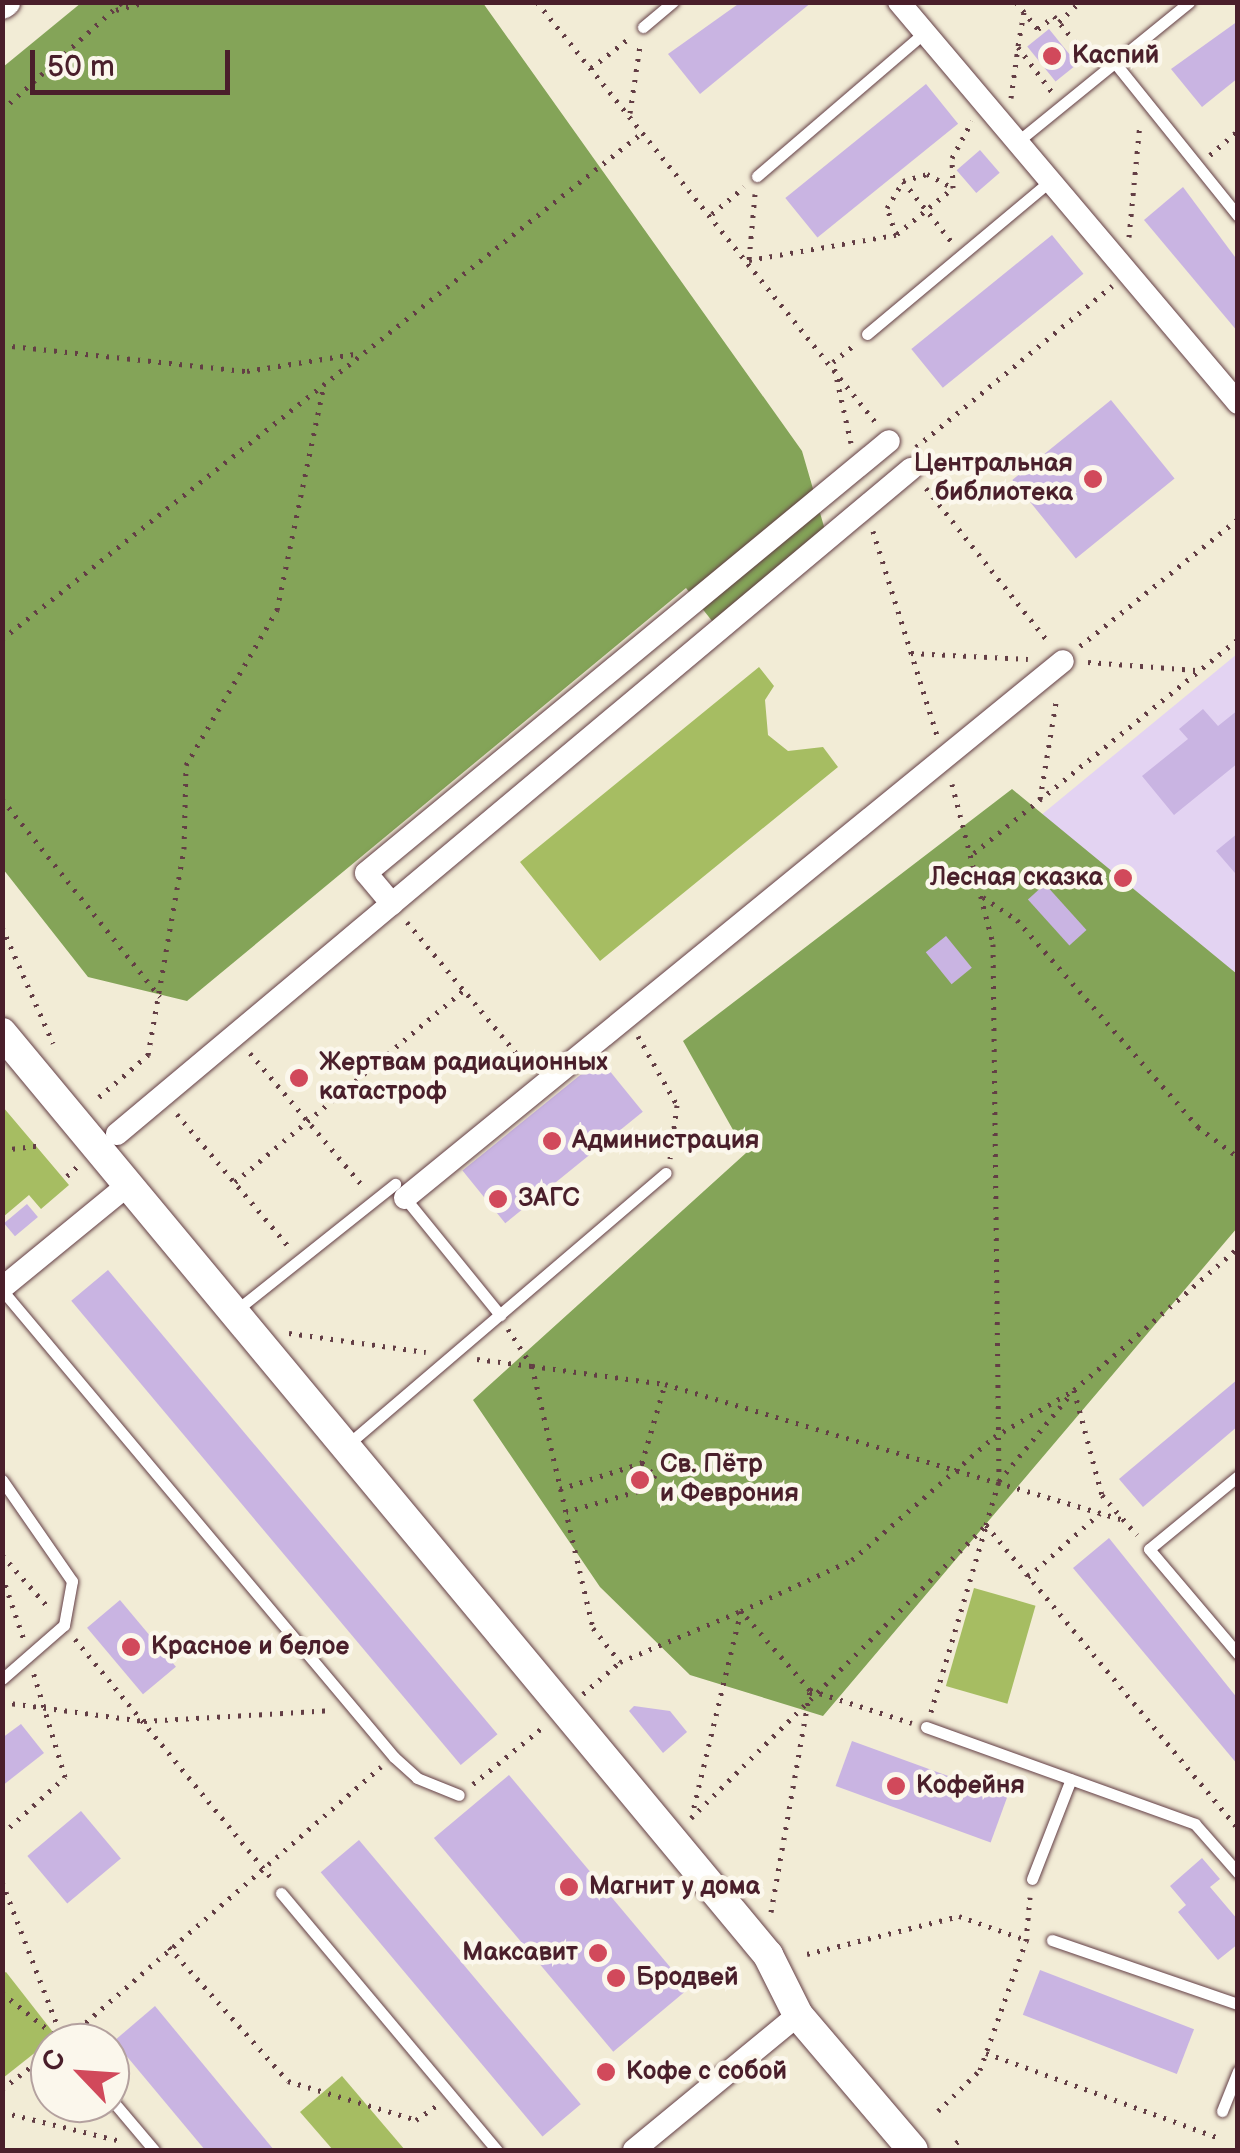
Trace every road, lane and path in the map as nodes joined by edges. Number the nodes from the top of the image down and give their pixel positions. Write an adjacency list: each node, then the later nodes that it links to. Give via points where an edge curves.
1 (122, 2): 9 (path)
2 (145, 2): 9 (path)
3 (537, 2): 16 (path)
4 (673, 2): 12 (lane)
5 (899, 2): 13 (street)
6 (1016, 2): 10 (path)
7 (1080, 2): 11 (path)
8 (1189, 2): 15 (lane)
9 (113, 10): 21 (path)
10 (1024, 12): 11 (path, via 1038,29); 14 (path)
11 (1058, 22): 17 (path)
12 (643, 27): 16 (path); 22 (path)
13 (924, 33): 26 (street); 28 (lane)
14 (1018, 47): 18 (path); 20 (path)
15 (1114, 63): 17 (lane); 19 (lane)
16 (591, 68): 22 (path)
17 (1102, 74): 20 (lane)
18 (1011, 98)
19 (1142, 98): 27 (lane); 38 (path)
20 (1063, 105): 26 (lane)
21 (2, 110)
22 (630, 116): 25 (path)
23 (973, 118): 31 (path, via 952,158)
24 (1238, 131): 27 (path)
25 (643, 132): 33 (path); 41 (path)
26 (1017, 142): 30 (street)
27 (1196, 166): 34 (lane)
28 (757, 176): 33 (path); 37 (path)
29 (903, 180): 31 (path, via 927,174); 32 (path); 35 (path, via 887,208)
30 (1050, 181): 36 (lane); 38 (street)
31 (953, 188): 32 (path)
32 (926, 210): 35 (path); 36 (path)
33 (712, 214): 37 (path)
34 (1238, 216)
35 (896, 235): 37 (path)
36 (962, 255): 39 (lane)
37 (749, 260): 42 (path)
38 (1128, 272): 44 (street); 47 (path, via 902,458)
39 (868, 334): 42 (path)
40 (2, 345): 41 (path, via 247,371)
41 (365, 352): 43 (path)
42 (833, 362): 45 (path); 46 (path)
43 (324, 384): 50 (path); 63 (path, via 277,610 186,766 184,850)
44 (1238, 404)
45 (890, 441): 46 (street)
46 (857, 468): 60 (street, via 366,873)
47 (911, 469): 48 (street); 53 (path)
48 (866, 508): 52 (path); 60 (street)
49 (1238, 519): 53 (path)
50 (2, 639)
51 (1238, 639): 54 (path)
52 (911, 653): 53 (path); 55 (path)
53 (1063, 660): 54 (path); 55 (street); 57 (path)
54 (1200, 670): 57 (path)
55 (944, 757): 58 (path); 64 (street)
56 (2, 799): 63 (path)
57 (1040, 799): 58 (path)
58 (974, 853): 59 (path)
59 (983, 897): 75 (path, via 1017,920 1198,1126); 92 (path, via 993,944)
60 (392, 904): 62 (path); 66 (street)
61 (2, 927): 67 (path)
62 (464, 990): 68 (path); 71 (path)
63 (160, 997): 70 (path, via 148,1055)
64 (627, 1016): 68 (street); 77 (path, via 677,1105)
65 (2, 1032): 80 (street)
66 (235, 1036): 69 (street); 71 (path)
67 (52, 1042)
68 (543, 1085): 81 (street)
69 (162, 1096): 72 (street); 79 (path)
70 (99, 1097)
71 (308, 1121): 79 (path); 82 (path)
72 (117, 1134)
73 (40, 1145): 74 (path)
74 (2, 1150)
75 (1238, 1157)
76 (82, 1162): 78 (path)
77 (666, 1173): 86 (lane)
78 (66, 1176)
79 (235, 1182): 84 (path)
80 (129, 1184): 85 (street); 87 (street)
81 (400, 1191): 82 (lane); 86 (lane)
82 (374, 1199): 84 (lane)
83 (1238, 1248): 91 (path)
84 (300, 1259): 87 (lane)
85 (2, 1289): 116 (lane)
86 (500, 1315): 88 (lane); 89 (path)
87 (240, 1319): 88 (path); 93 (street)
88 (452, 1356): 89 (path); 93 (lane)
89 (532, 1366): 90 (path); 99 (path)
90 (665, 1384): 94 (path); 95 (path)
91 (1074, 1390): 92 (path); 98 (path); 101 (path, via 1102,1495 1123,1520)
92 (994, 1436): 95 (path); 98 (path)
93 (347, 1445): 137 (street, via 768,1955)
94 (642, 1463): 99 (path); 100 (path, via 655,1475 648,1488)
95 (959, 1476): 98 (path); 106 (path, via 852,1560)
96 (1238, 1476): 108 (lane, via 1148,1549)
97 (2, 1480): 107 (lane, via 65,1559 72,1581)
98 (999, 1481): 101 (path); 102 (path)
99 (560, 1489): 100 (path)
100 (566, 1512): 110 (path, via 593,1628)
101 (1100, 1513): 105 (path)
102 (986, 1525): 105 (path); 112 (path); 119 (path)
103 (2, 1555): 107 (path)
104 (2, 1576): 109 (path)
105 (1028, 1577): 123 (path)
106 (741, 1611): 110 (path); 112 (path); 112 (path, via 691,1818)
107 (64, 1625): 109 (lane); 117 (path)
108 (1238, 1654)
109 (30, 1657): 111 (lane); 115 (path)
110 (620, 1662): 113 (path)
111 (2, 1679)
112 (810, 1690): 119 (path); 130 (path)
113 (583, 1694)
114 (2, 1702): 115 (path)
115 (43, 1708): 117 (path); 124 (path, via 65,1777)
116 (354, 1708): 117 (path); 120 (lane)
117 (144, 1721): 125 (path)
118 (544, 1726): 122 (path)
119 (926, 1727): 121 (lane)
120 (394, 1757): 122 (lane, via 417,1778); 125 (path)
121 (1071, 1779): 126 (lane, via 1194,1824); 127 (lane)
122 (459, 1795)
123 (1238, 1829)
124 (2, 1834)
125 (262, 1863): 129 (path); 133 (path)
126 (1238, 1873)
127 (1032, 1879): 132 (path)
128 (2, 1882): 139 (path)
129 (281, 1893): 152 (lane)
130 (771, 1912)
131 (1052, 1940): 132 (path); 136 (lane)
132 (1026, 1941): 134 (path, via 959,1916); 141 (path)
133 (168, 1947): 140 (path); 148 (path, via 288,2081)
134 (807, 1954)
135 (2, 1993): 138 (path)
136 (1238, 2004)
137 (798, 2014): 153 (street); 154 (street)
138 (39, 2023)
139 (55, 2023)
140 (85, 2023)
141 (986, 2052): 145 (path); 150 (path)
142 (30, 2067): 144 (path)
143 (1238, 2071): 146 (lane)
144 (2, 2089)
145 (938, 2110)
146 (1222, 2111)
147 (2, 2112): 151 (path)
148 (416, 2120)
149 (130, 2122): 151 (lane)
150 (1219, 2138)
151 (152, 2149)
152 (496, 2150)
153 (634, 2150)
154 (914, 2150)

